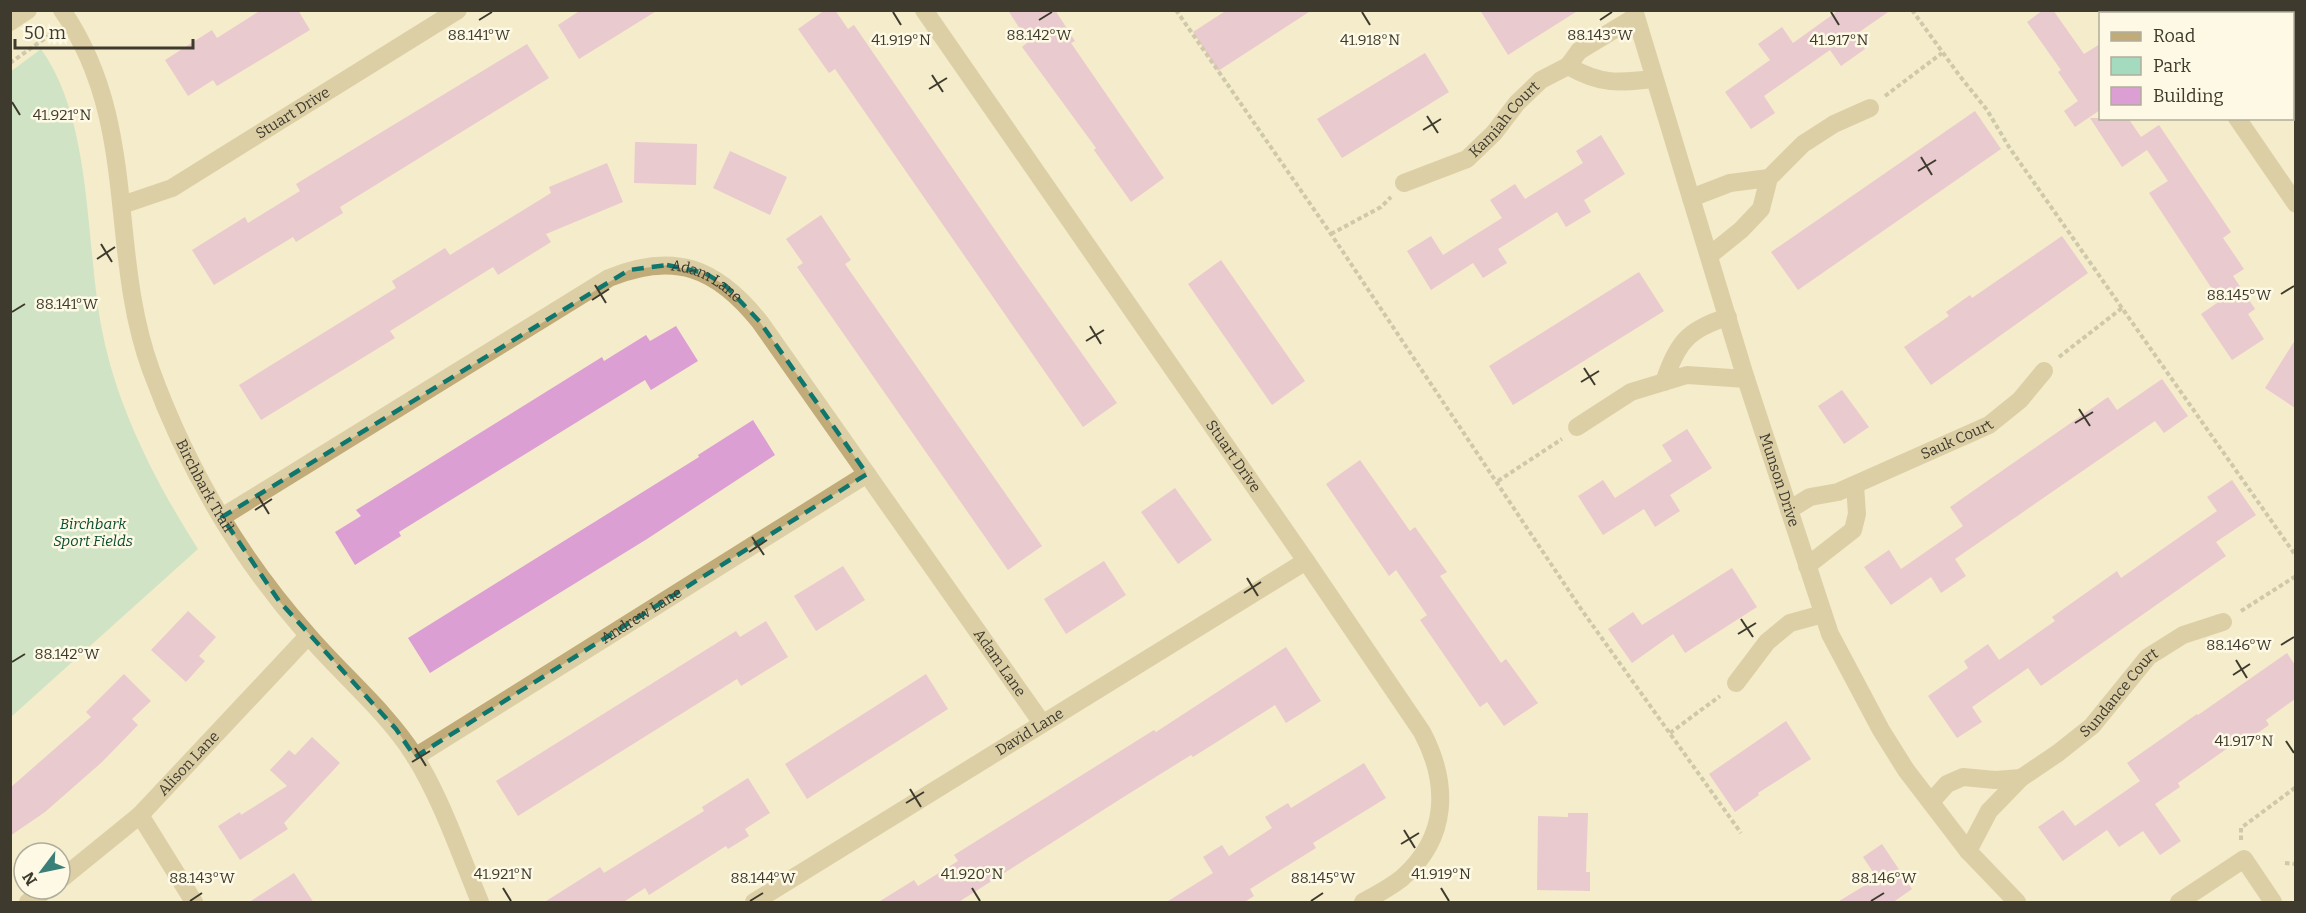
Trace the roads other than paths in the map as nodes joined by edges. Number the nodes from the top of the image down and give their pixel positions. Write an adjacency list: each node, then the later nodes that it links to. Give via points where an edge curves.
1 (28, 10): 6 (street)
2 (62, 10): 15 (street, Birchbark Trail, via 92,61 100,85 111,121)
3 (458, 10): 15 (street, Stuart Drive, via 172,188)
4 (924, 10): 26 (street, Stuart Drive)
5 (1635, 14): 7 (street, Kamiah Court, via 1579,51); 8 (street, Munson Drive)
6 (10, 22)
7 (1568, 66): 8 (street, via 1606,82); 12 (street, Kamiah Court, via 1542,80 1517,103 1467,159)
8 (1654, 79): 13 (street, Munson Drive)
9 (1870, 108): 11 (street, via 1803,144)
10 (2238, 120): 14 (street)
11 (1769, 178): 13 (street, via 1730,183); 16 (street, via 1761,209)
12 (1404, 183)
13 (1690, 198): 16 (street, Munson Drive)
14 (2295, 204)
15 (122, 205): 25 (street, Birchbark Trail, via 131,291 150,369 177,434)
16 (1710, 255): 17 (street, Munson Drive)
17 (1728, 317): 19 (street, Munson Drive); 20 (street, via 1706,324 1682,342)
18 (2044, 371): 23 (street, Sauk Court, via 2020,400 1989,425)
19 (1746, 379): 20 (street, via 1687,375); 24 (street, Munson Drive)
20 (1664, 382): 21 (street, via 1631,392)
21 (1577, 427)
22 (867, 474): 25 (street, Adam Lane, via 744,303 705,273 646,265 609,278); 32 (street, Adam Lane); 33 (street, Andrew Lane)
23 (1854, 485): 24 (street, Sauk Court, via 1809,497); 27 (street, via 1857,514 1853,530)
24 (1789, 510): 27 (street, Munson Drive)
25 (222, 517): 30 (street, Birchbark Trail, via 267,585)
26 (1306, 561): 32 (street, David Lane); 43 (street, Stuart Drive, via 1422,732 1434,754 1441,786 1438,819 1425,851 1401,879)
27 (1807, 566): 28 (street, Munson Drive)
28 (1822, 614): 31 (street, via 1790,623 1767,642); 35 (street, Munson Drive, via 1881,730)
29 (2223, 622): 34 (street, Sundance Court, via 2183,635 2148,657 2092,726)
30 (308, 636): 33 (street, Birchbark Trail, via 396,729); 36 (street, Alison Lane)
31 (1736, 683)
32 (1042, 723): 42 (street, David Lane)
33 (415, 757): 41 (street, Birchbark Trail)
34 (2021, 778): 35 (street, via 1963,777 1947,784); 37 (street, Sundance Court, via 1989,811)
35 (1931, 802): 37 (street, Munson Drive)
36 (140, 815): 38 (street, Alison Lane); 40 (street)
37 (1968, 851): 39 (street, Munson Drive)
38 (72, 870)
39 (2009, 901)
40 (194, 903)
41 (480, 903)
42 (754, 903)
43 (1363, 903)
44 (2180, 903): 45 (street, via 2244,859)
45 (2273, 903)

